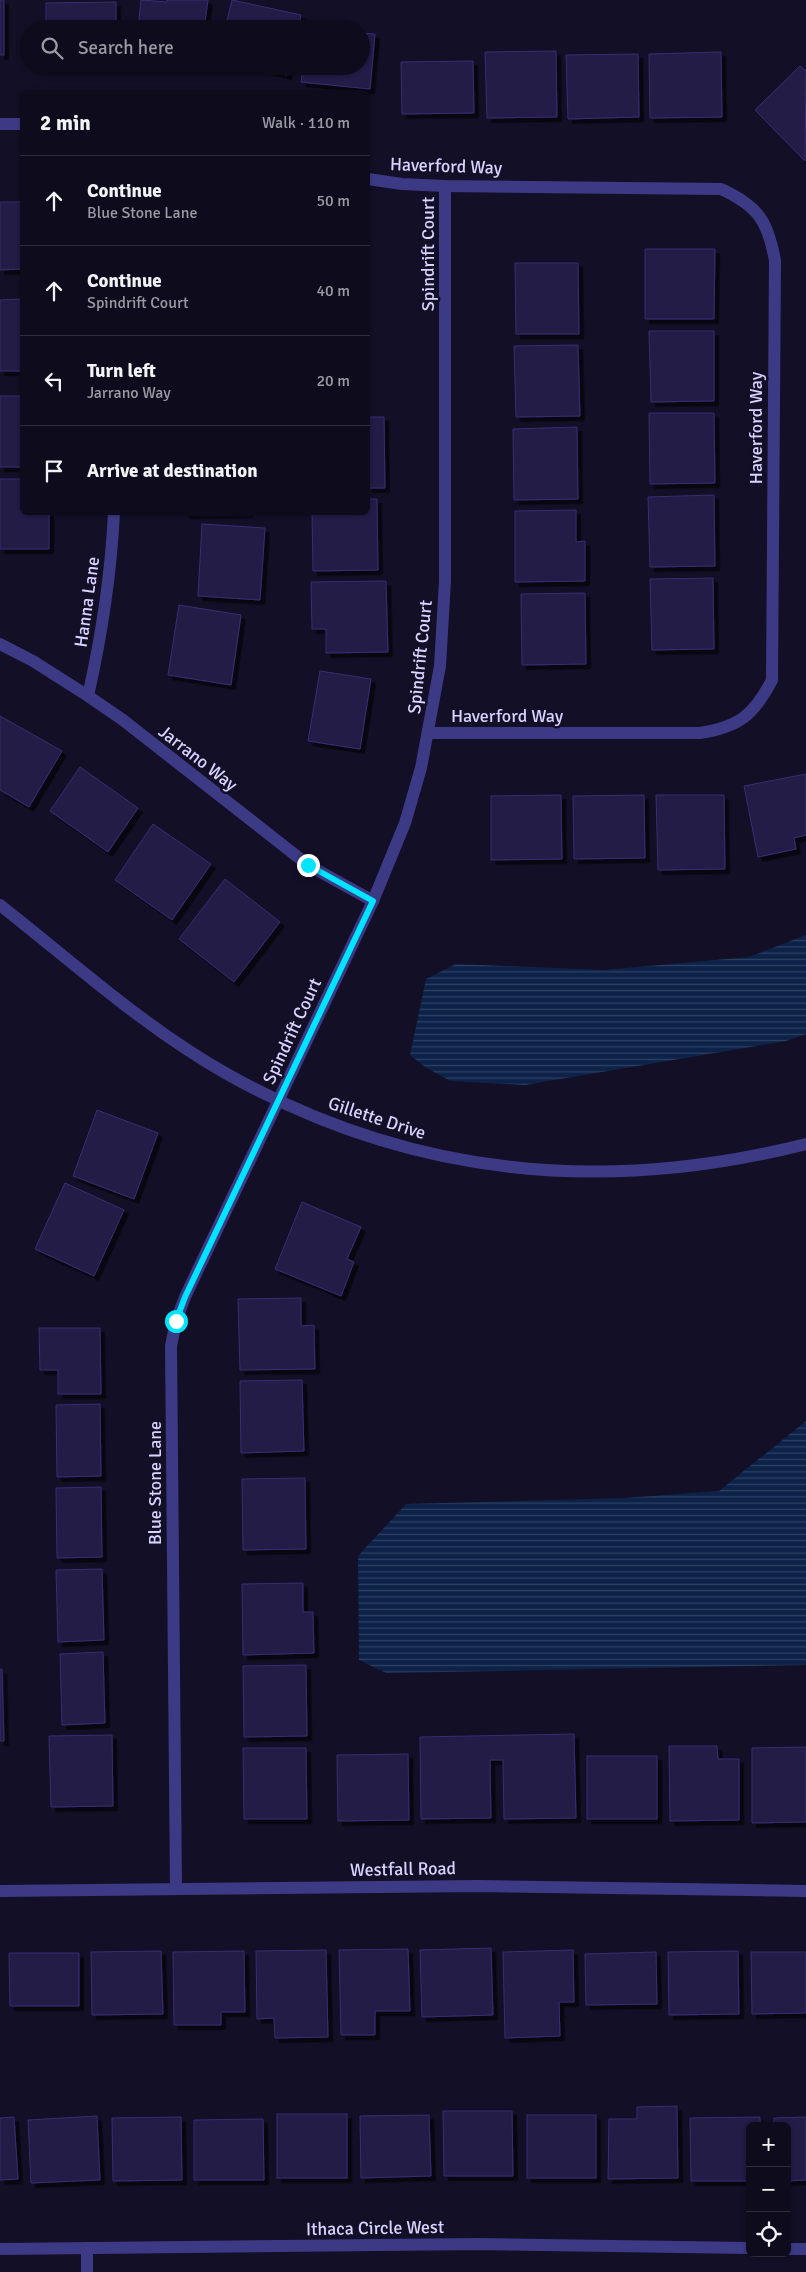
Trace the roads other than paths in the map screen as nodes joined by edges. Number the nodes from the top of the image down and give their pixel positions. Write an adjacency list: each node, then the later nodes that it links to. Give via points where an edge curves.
1 (0, 124): 2 (street)
2 (20, 124)
3 (370, 179): 4 (street, Haverford Way)
4 (445, 186): 8 (street, Spindrift Court, via 445,581 440,666); 8 (street, Haverford Way, via 721,188 743,199 760,216 771,237 775,261 772,680 761,701 745,718 724,729 700,733)
5 (114, 515): 7 (street, Hanna Lane, via 111,572 103,629)
6 (0, 644): 7 (street, Jarrano Way, via 34,661)
7 (88, 696): 9 (street, Jarrano Way, via 293,854)
8 (429, 733): 9 (street, Spindrift Court, via 405,823)
9 (373, 901): 11 (street, Spindrift Court)
10 (0, 904): 11 (street, Gillette Drive, via 155,1027 226,1073)
11 (278, 1100): 12 (street, Gillette Drive, via 356,1132 438,1156 523,1169 608,1173 665,1170 721,1163); 13 (street, Blue Stone Lane, via 185,1297 171,1346)
12 (806, 1144)
13 (176, 1889): 14 (street, Westfall Road); 15 (street, Westfall Road, via 479,1886)
14 (0, 1891)
15 (806, 1891)
16 (87, 2248): 17 (street, Ithaca Circle West, via 478,2244); 19 (street, Ithaca Circle West); 21 (street)
17 (746, 2248)
18 (791, 2248): 20 (street)
19 (0, 2249)
20 (806, 2249)
21 (88, 2272)

